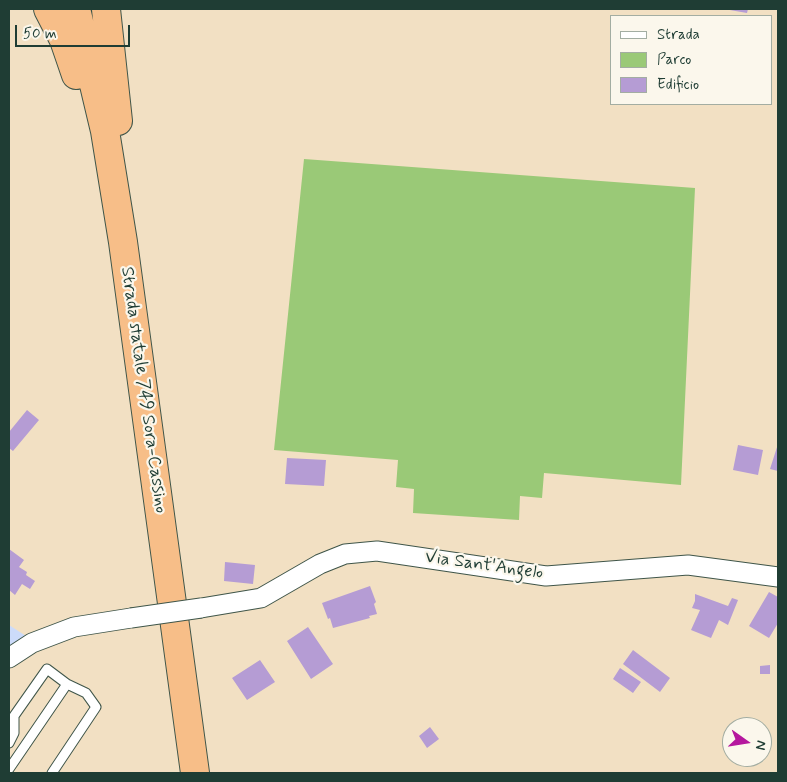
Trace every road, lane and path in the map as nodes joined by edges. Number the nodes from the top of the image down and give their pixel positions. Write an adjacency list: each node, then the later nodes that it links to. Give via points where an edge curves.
1 (48, 9): 4 (highway, via 64,40 81,88)
2 (76, 9): 4 (highway, Strada statale 749 Sora-Cassino, via 105,131)
3 (106, 9): 4 (highway, via 117,118)
4 (122, 242): 11 (highway, Strada statale 749 Sora-Cassino)
5 (778, 577): 6 (street, Via Sant'Angelo, bridge, via 688,565 546,576 377,551 345,554 320,564 261,598 74,627 32,643)
6 (9, 658)
7 (67, 684): 8 (lane, via 47,669 14,716 14,733); 9 (lane); 10 (lane, via 86,692 96,707)
8 (9, 743)
9 (9, 768)
10 (52, 773)
11 (195, 773)

